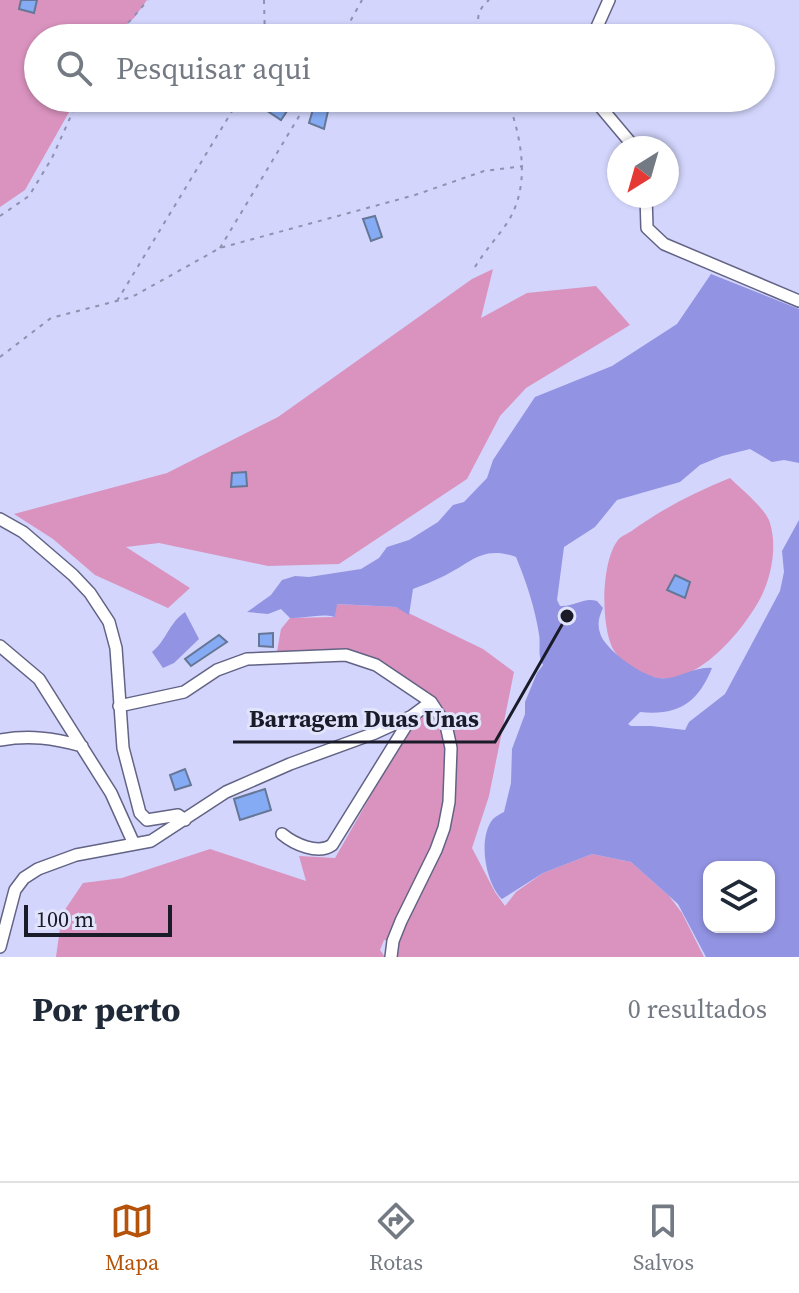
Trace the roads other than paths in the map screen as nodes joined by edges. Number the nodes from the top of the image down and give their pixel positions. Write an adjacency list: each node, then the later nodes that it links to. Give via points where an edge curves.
1 (609, 0): 2 (street)
2 (598, 24)
3 (605, 112): 4 (street)
4 (625, 136)
5 (646, 208): 6 (street, via 647,228 664,244)
6 (799, 301)
7 (0, 519): 10 (street, via 42,547 101,607 114,636)
8 (0, 646): 13 (street, via 39,679)
9 (431, 702): 10 (street, via 376,665 346,655 247,659 217,670 184,692); 11 (street); 18 (street, via 446,725 451,748 449,802 436,850 401,921)
10 (119, 706): 14 (street, via 123,748 140,813 147,820 178,815)
11 (412, 716): 14 (street, via 226,792); 15 (street, via 332,845 321,849 298,844)
12 (0, 740): 13 (street, via 54,738)
13 (82, 746): 16 (street)
14 (185, 820): 16 (street, via 151,841)
15 (282, 834)
16 (134, 844): 17 (street, via 76,855 30,873 15,890)
17 (0, 947)
18 (391, 957)

